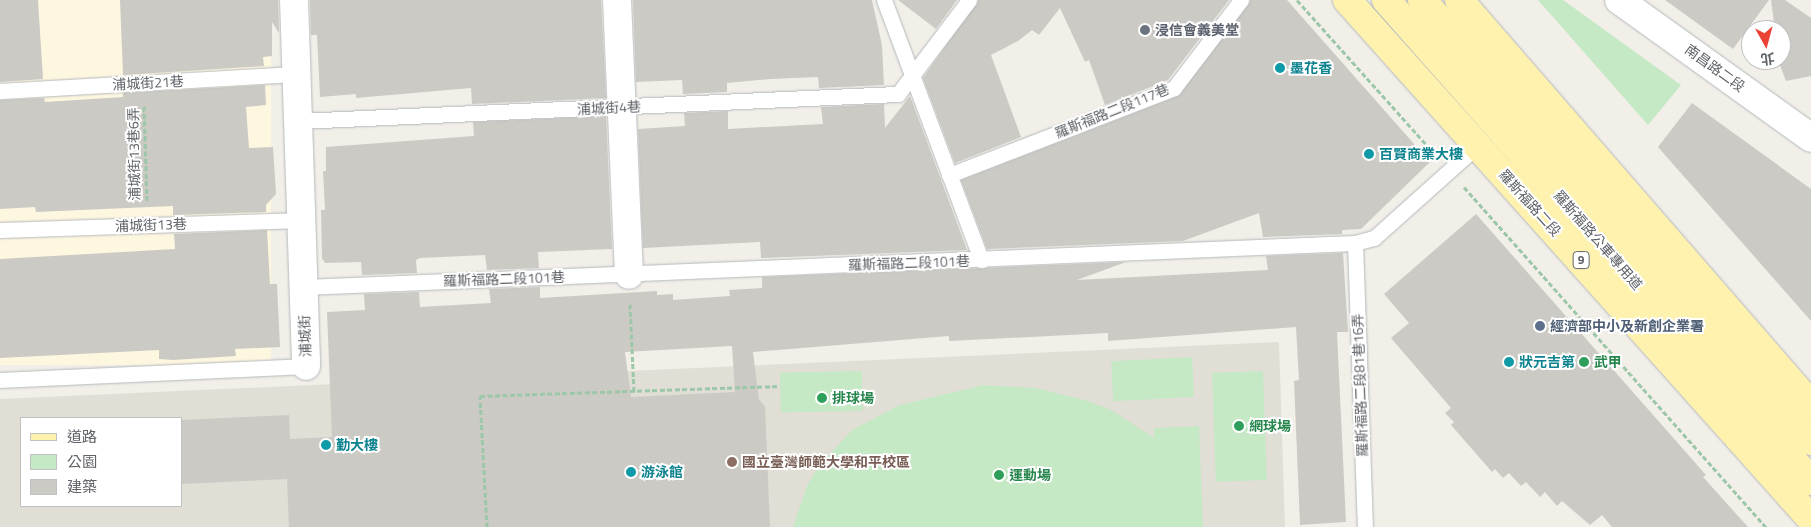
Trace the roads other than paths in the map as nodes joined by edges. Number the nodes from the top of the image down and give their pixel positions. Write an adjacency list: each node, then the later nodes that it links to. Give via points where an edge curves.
1 (294, 0): 12 (street, 浦城街)
2 (617, 0): 15 (street)
3 (884, 0): 13 (lane)
4 (969, 0): 13 (lane)
5 (1241, 0): 19 (lane, 羅斯福路二段117巷, via 1174,88)
6 (1386, 0): 30 (main road, 羅斯福路公車專用道 / 9)
7 (1422, 0): 29 (main road, 羅斯福路公車專用道)
8 (1459, 0): 11 (main road)
9 (1618, 0): 17 (street, 南昌路二段)
10 (1348, 1): 18 (main road, 羅斯福路二段 / 9)
11 (1478, 12): 28 (main road)
12 (296, 74): 14 (lane, 浦城街21巷); 16 (street, 浦城街)
13 (911, 76): 15 (lane, 浦城街4巷, via 898,94); 19 (lane)
14 (0, 91)
15 (621, 108): 16 (lane, 浦城街4巷); 24 (street)
16 (298, 121): 20 (street, 浦城街)
17 (1811, 138)
18 (1478, 145): 22 (lane, 羅斯福路二段101巷, via 1374,238); 31 (main road, 羅斯福路二段 / 9)
19 (949, 175): 23 (lane)
20 (301, 220): 21 (lane, 浦城街13巷); 25 (street, 浦城街)
21 (0, 230)
22 (1355, 243): 23 (lane, 羅斯福路二段101巷); 32 (lane, 羅斯福路二段81巷16弄)
23 (981, 260): 24 (lane, 羅斯福路二段101巷)
24 (629, 275): 25 (lane, 羅斯福路二段101巷)
25 (304, 287): 26 (street, 浦城街)
26 (306, 366): 27 (lane, 浦城街)
27 (0, 380)
28 (1811, 405)
29 (1811, 442)
30 (1811, 481)
31 (1811, 519)
32 (1365, 527)

